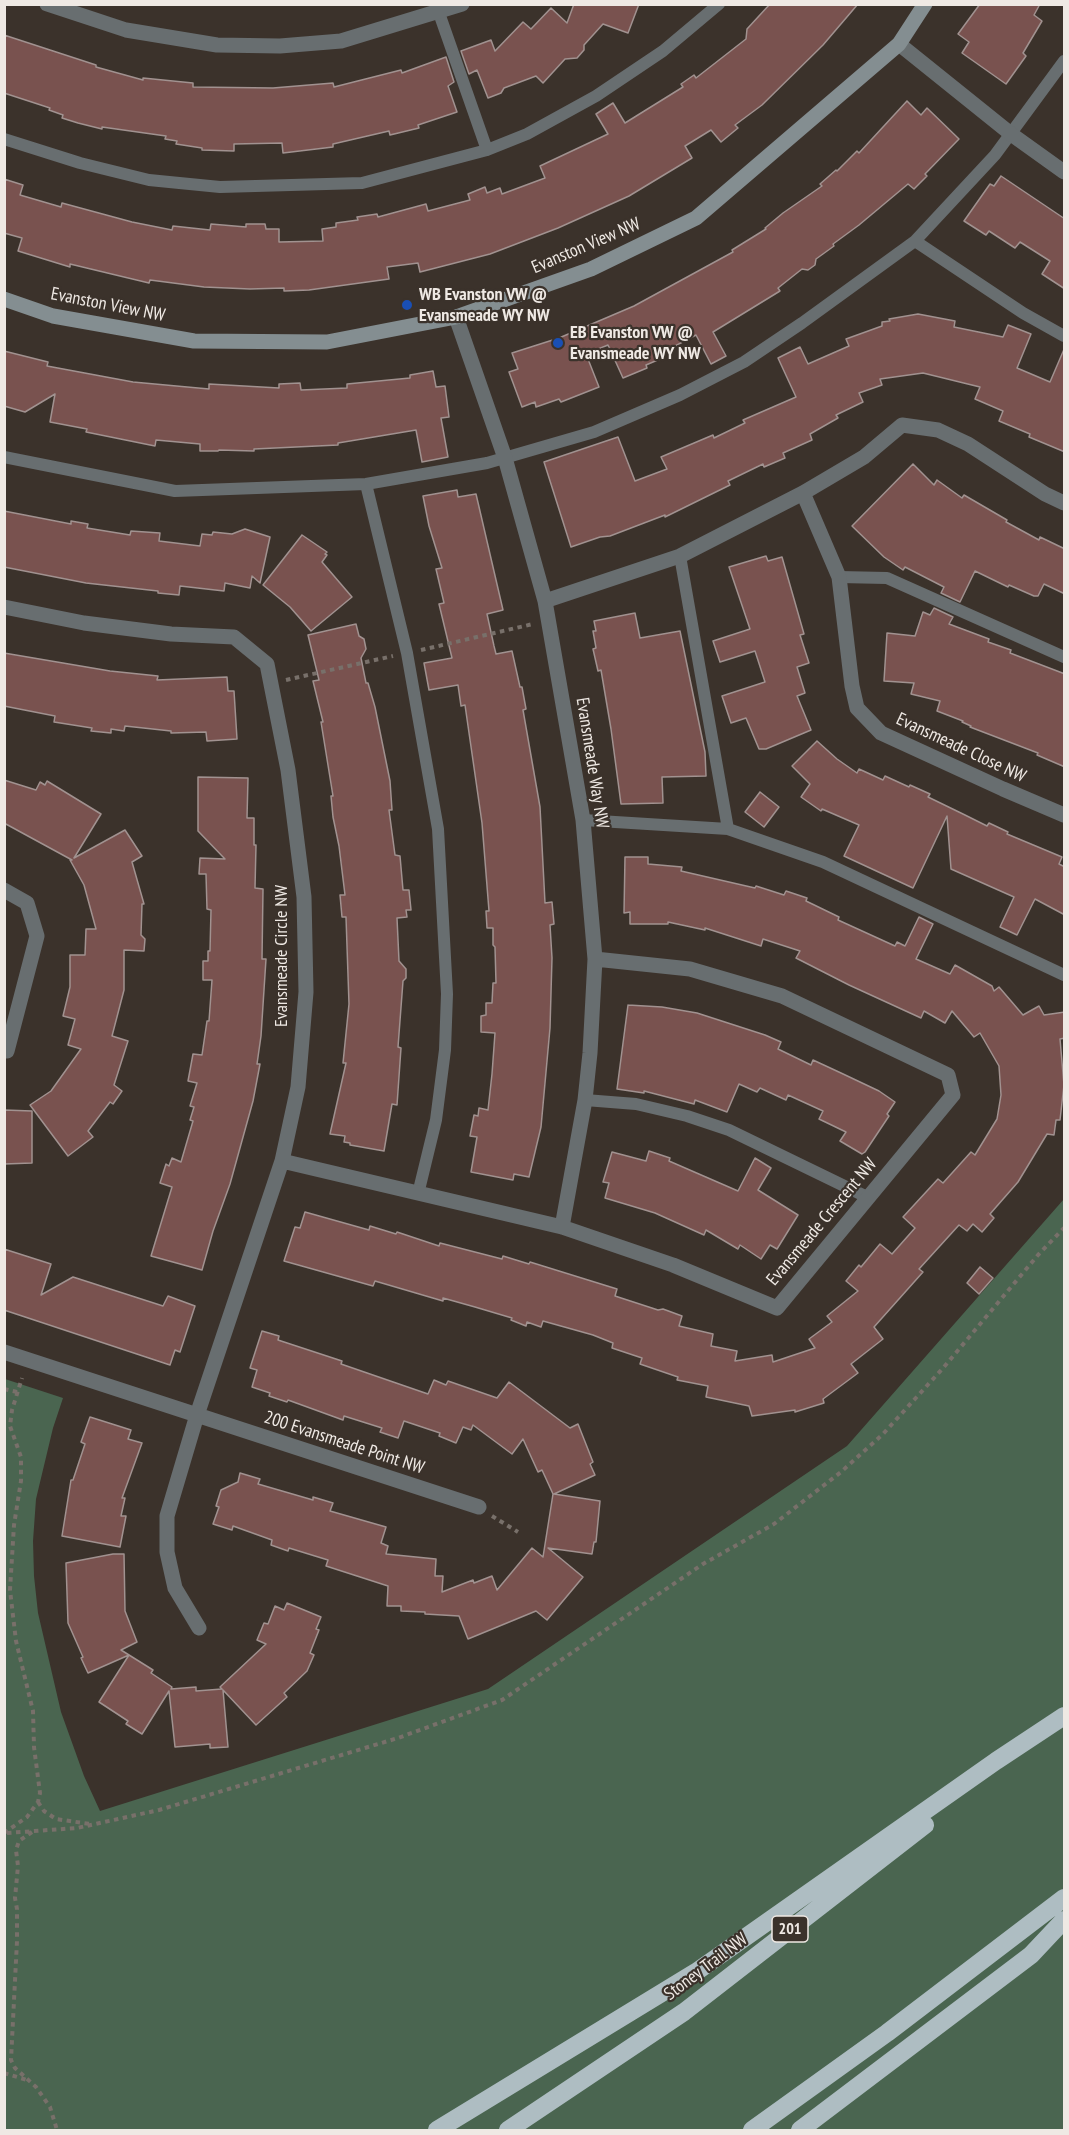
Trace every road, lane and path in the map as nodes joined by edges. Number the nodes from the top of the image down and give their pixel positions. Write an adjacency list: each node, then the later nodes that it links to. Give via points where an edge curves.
1 (47, 4): 5 (street, via 126,30 217,45 280,46 341,41)
2 (462, 4): 5 (street)
3 (719, 4): 10 (lane, via 663,51 596,96 527,134)
4 (925, 4): 6 (street, Evanston View NW)
5 (438, 9): 10 (lane)
6 (899, 44): 8 (street); 14 (street, Evanston View NW, via 696,218 591,269)
7 (1065, 61): 8 (lane)
8 (1011, 134): 11 (street); 12 (lane)
9 (4, 139): 10 (lane, via 149,180 220,187 362,183)
10 (487, 150)
11 (1065, 171)
12 (915, 241): 15 (lane, via 1023,313); 17 (lane, via 744,362 594,432)
13 (4, 299): 14 (street, Evanston View NW, via 53,316 194,341 327,342)
14 (456, 317): 17 (street, Evansmeade Way NW)
15 (1065, 336)
16 (4, 457): 18 (lane, via 175,491)
17 (505, 458): 18 (lane); 23 (street, Evansmeade Way NW)
18 (366, 484): 26 (lane)
19 (803, 493): 20 (street, via 864,457 902,425 939,430); 21 (street); 22 (street, Evansmeade Close NW)
20 (1065, 503)
21 (680, 556): 23 (street); 31 (lane)
22 (838, 577): 27 (lane, via 887,579); 29 (street, Evansmeade Close NW, via 857,708 881,733)
23 (545, 601): 25 (street, Evansmeade Way NW)
24 (4, 608): 28 (street, Evansmeade Circle NW, via 171,634 234,637 267,664)
25 (549, 621): 26 (path); 30 (street, Evansmeade Way NW)
26 (407, 652): 28 (path); 38 (lane, via 438,830 447,994 436,1120)
27 (1065, 657)
28 (271, 683): 37 (street, Evansmeade Circle NW, via 288,770 304,897 306,992 298,1088)
29 (1065, 815)
30 (583, 820): 31 (lane); 33 (street, Evansmeade Way NW)
31 (729, 829): 34 (lane, via 823,862)
32 (4, 890): 35 (street, via 27,903 37,936)
33 (595, 959): 36 (street, Evansmeade Way NW); 39 (street, Evansmeade Crescent NW, via 690,969 782,996 948,1075 953,1095)
34 (1065, 975)
35 (7, 1051)
36 (585, 1100): 39 (lane, via 636,1104 729,1130); 40 (street, Evansmeade Way NW)
37 (282, 1161): 38 (street, Evansmeade Crescent NW); 48 (street, Evansmeade Circle NW)
38 (418, 1194): 40 (street, Evansmeade Crescent NW)
39 (867, 1197): 40 (street, Evansmeade Crescent NW, via 777,1308 673,1265)
40 (562, 1227)
41 (1065, 1228): 54 (path, via 883,1434 841,1472 774,1524 703,1564 502,1700 398,1738 159,1810)
42 (4, 1352): 48 (street)
43 (22, 1378): 45 (path)
44 (4, 1389): 45 (path)
45 (17, 1392): 47 (path)
46 (4, 1413): 47 (path)
47 (11, 1413): 53 (path, via 10,1426 21,1457 21,1481 14,1525 10,1605 33,1711)
48 (197, 1415): 49 (street, 200 Evansmeade Point NW); 51 (street, Evansmeade Circle NW, via 166,1516 167,1552 175,1588)
49 (479, 1507): 50 (path)
50 (518, 1532)
51 (199, 1628)
52 (1065, 1717): 63 (highway, via 696,1972); 64 (highway, Stoney Trail NW / 201, via 684,2012)
53 (38, 1802): 54 (path, via 56,1819); 56 (path, via 27,1817)
54 (94, 1825): 55 (path)
55 (36, 1831): 56 (path); 59 (path, via 19,1841 16,1850 17,1941 11,2060)
56 (6, 1833)
57 (1065, 1898): 65 (highway)
58 (1065, 1920): 66 (highway, via 1031,1955)
59 (15, 2068): 60 (path); 61 (path)
60 (4, 2073): 61 (path)
61 (28, 2080): 62 (path, via 50,2107)
62 (57, 2130)
63 (437, 2130)
64 (508, 2130)
65 (753, 2130)
66 (800, 2130)

